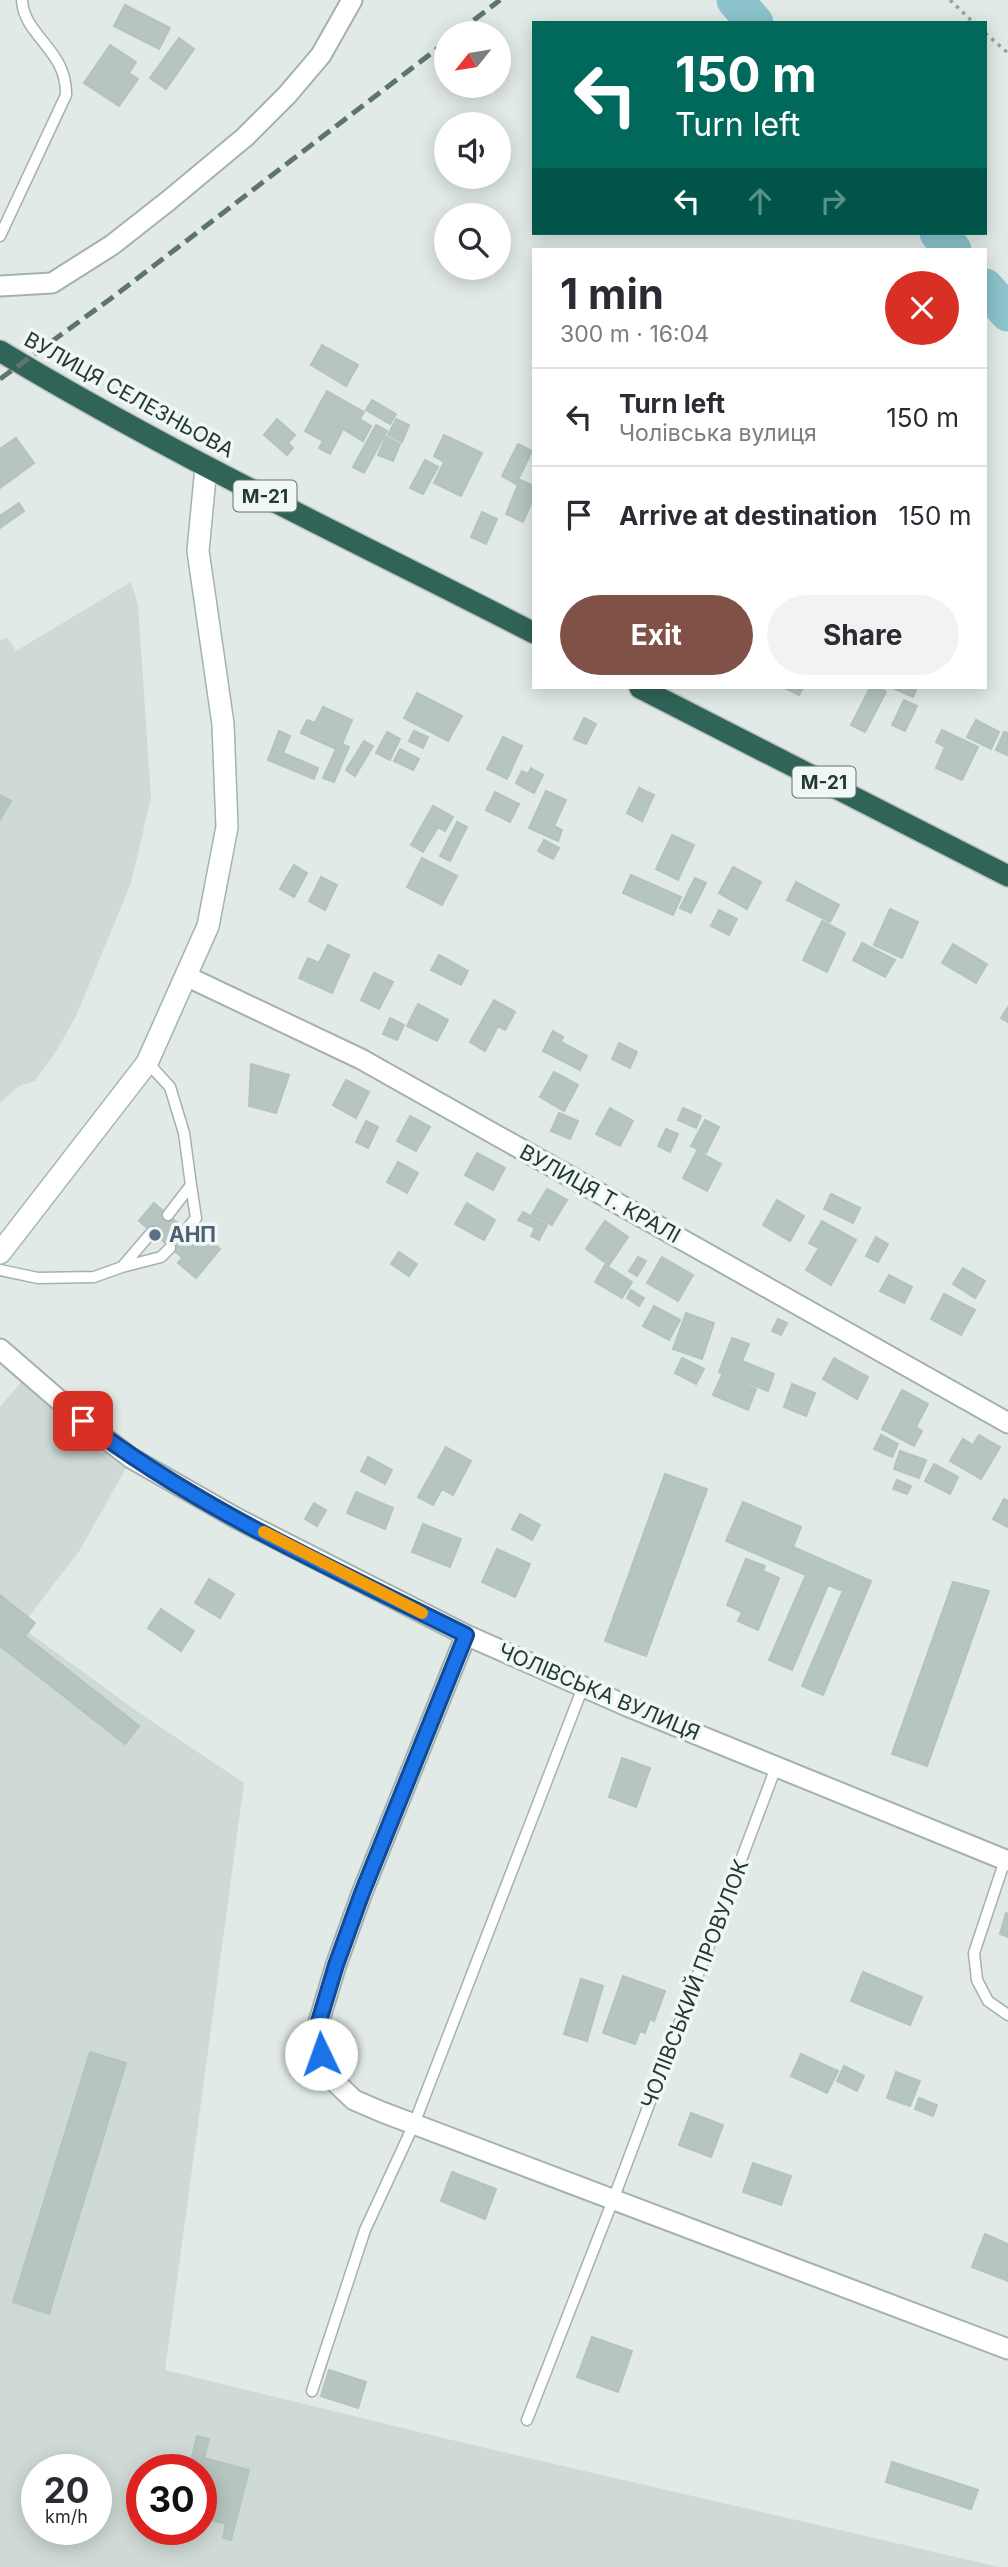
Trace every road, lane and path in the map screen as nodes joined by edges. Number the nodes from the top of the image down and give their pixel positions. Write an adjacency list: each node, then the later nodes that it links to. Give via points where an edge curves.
1 (22, 0): 7 (lane, via 27,19 60,63 66,95)
2 (352, 0): 8 (street, via 321,55 287,95 168,201 112,245 52,283)
3 (950, 0): 4 (path)
4 (972, 21)
5 (987, 35): 6 (path)
6 (1008, 54)
7 (0, 236)
8 (0, 286)
9 (0, 351): 10 (highway, ВУЛИЦЯ СЕЛЕЗНЬОВА / М-21)
10 (206, 467): 11 (highway, ВУЛИЦЯ СЕЛЕЗНЬОВА / М-21); 14 (main road, via 198,551 223,724 227,827 208,926)
11 (532, 632)
12 (642, 689): 13 (highway, М-21)
13 (1008, 876)
14 (186, 976): 15 (main road); 25 (street, ВУЛИЦЯ Т. КРАЛІ, via 361,1059)
15 (147, 1063): 16 (lane, via 170,1087 184,1133); 21 (main road)
16 (191, 1185): 17 (lane); 18 (lane, via 196,1218)
17 (168, 1215)
18 (186, 1230)
19 (152, 1233): 22 (lane)
20 (170, 1248): 22 (lane, via 161,1256)
21 (0, 1253)
22 (122, 1267): 23 (lane, via 94,1277 38,1278)
23 (0, 1270)
24 (0, 1349): 26 (street, ЧОЛІВСЬКА ВУЛИЦЯ, via 131,1458 236,1518)
25 (1008, 1423)
26 (466, 1635): 27 (street, ЧОЛІВСЬКА ВУЛИЦЯ); 31 (street, via 362,1893 317,2028 321,2054 333,2080 354,2100)
27 (583, 1687): 28 (street, ЧОЛІВСЬКА ВУЛИЦЯ); 31 (lane)
28 (776, 1767): 29 (street, ЧОЛІВСЬКА ВУЛИЦЯ); 32 (lane, ЧОЛІВСЬКИЙ ПРОВУЛОК)
29 (1006, 1861): 30 (lane, via 974,1953 977,1980 988,2001)
30 (1008, 2015)
31 (414, 2124): 32 (street); 34 (lane, via 365,2230)
32 (613, 2200): 33 (street); 35 (lane, ЧОЛІВСЬКИЙ ПРОВУЛОК)
33 (1008, 2349)
34 (312, 2391)
35 (527, 2420)

